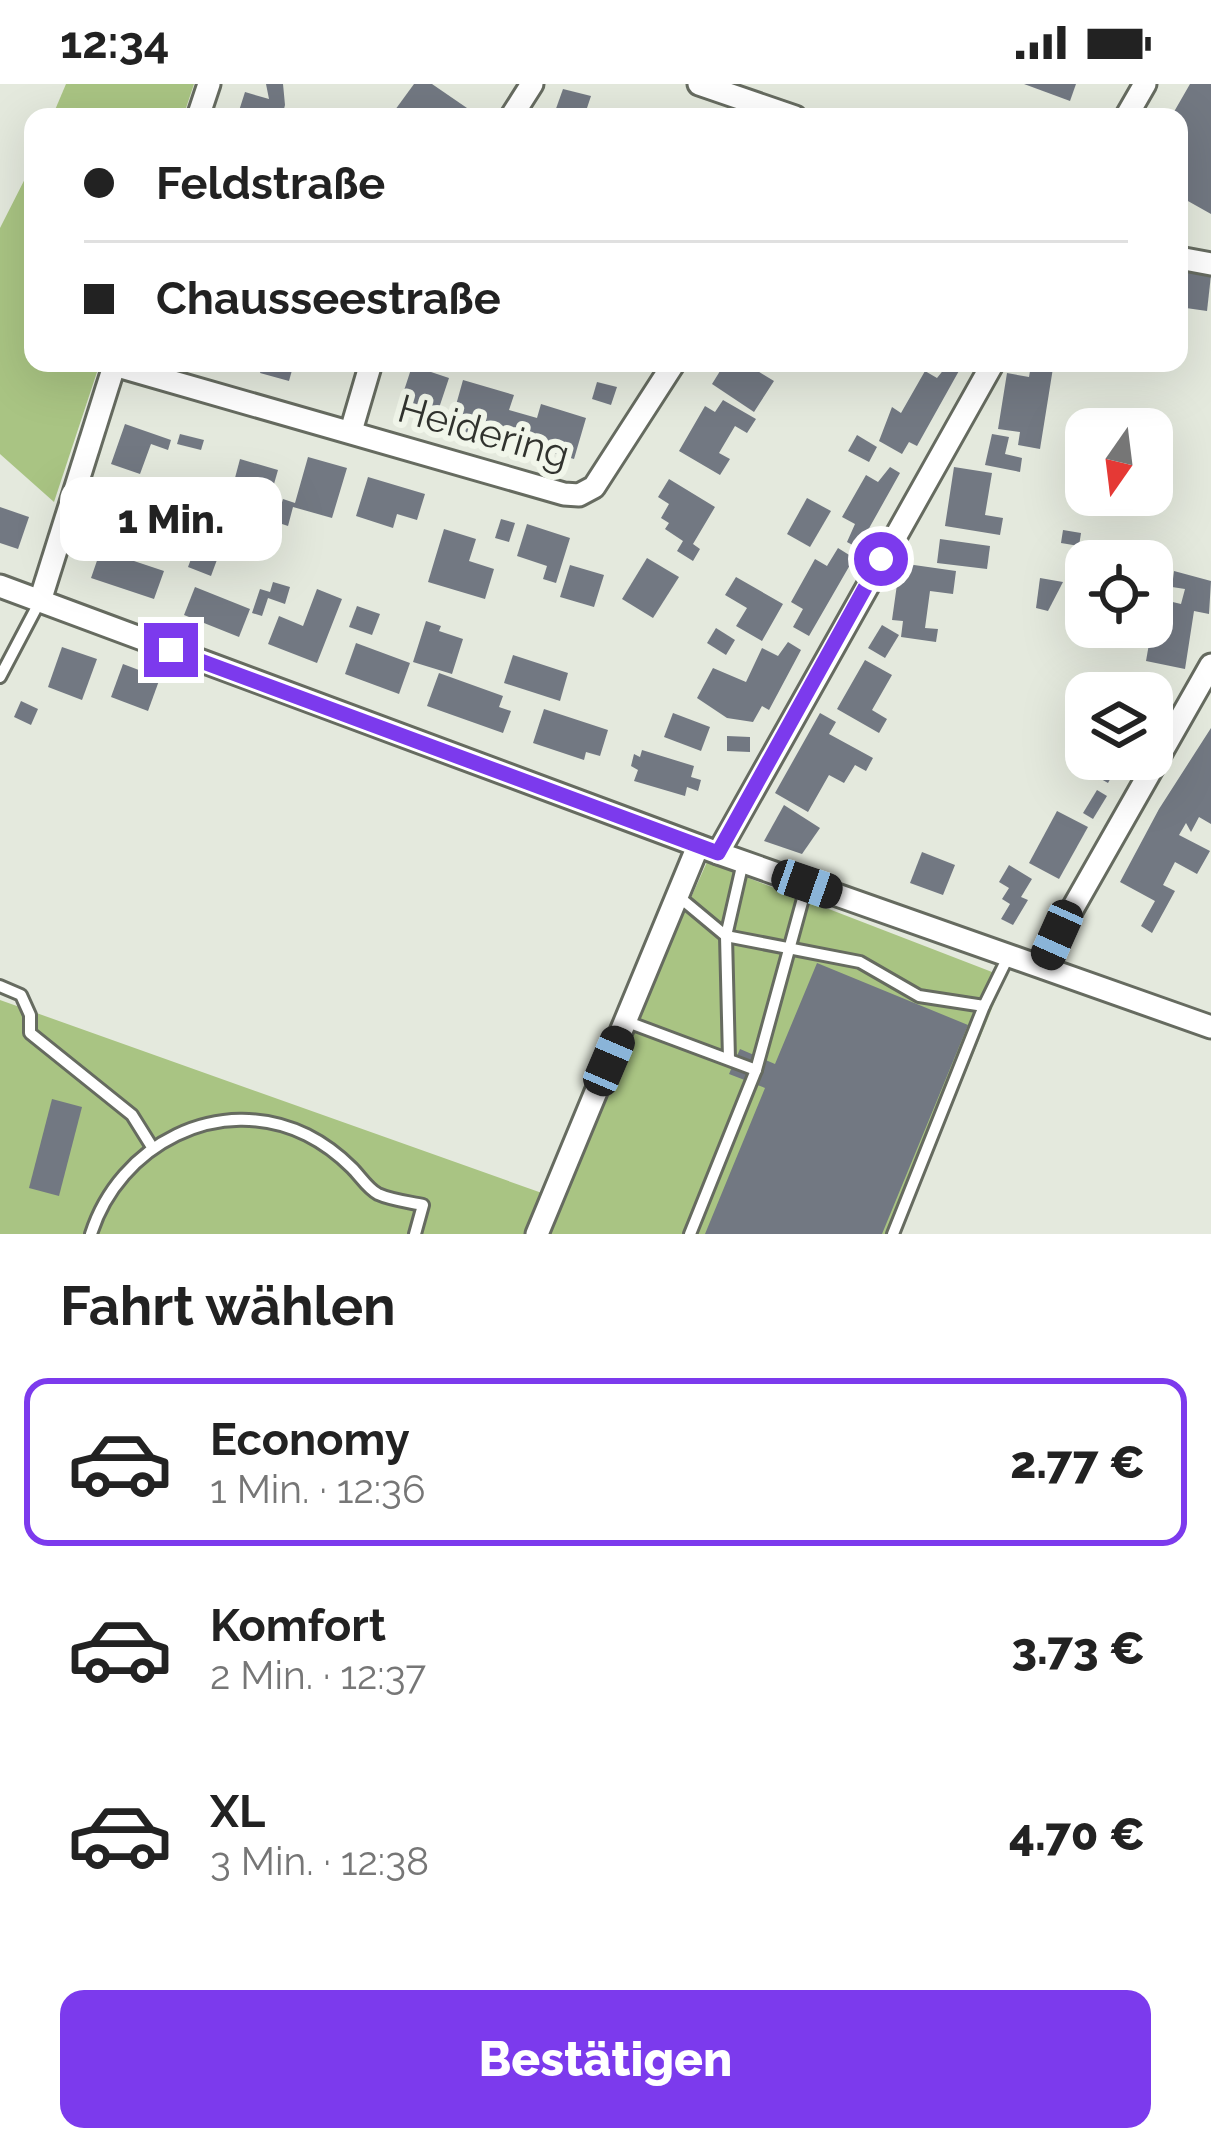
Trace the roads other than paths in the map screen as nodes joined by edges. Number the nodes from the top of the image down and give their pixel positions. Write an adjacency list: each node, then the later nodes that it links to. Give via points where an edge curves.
1 (699, 84): 2 (street)
2 (769, 108)
3 (112, 372): 10 (street)
4 (142, 372): 8 (street, Heidering)
5 (368, 372): 8 (street, Heidering)
6 (668, 372): 8 (street, Heidering, via 594,487 579,495)
7 (988, 372): 13 (street)
8 (351, 431)
9 (0, 586): 10 (street)
10 (40, 601): 12 (lane); 13 (street)
11 (1211, 665): 20 (street)
12 (0, 677)
13 (708, 849): 14 (street); 16 (street)
14 (743, 862): 15 (street); 17 (lane)
15 (807, 884): 18 (lane); 19 (street)
16 (677, 896): 17 (lane); 23 (street)
17 (727, 936): 18 (lane); 25 (lane)
18 (787, 948): 22 (lane, via 860,962 919,996); 26 (lane)
19 (1010, 956): 20 (street); 22 (lane)
20 (1043, 967): 24 (street)
21 (0, 986): 27 (lane, via 21,995 30,1034 133,1115)
22 (984, 1006): 32 (lane)
23 (625, 1021): 25 (lane); 30 (street)
24 (1211, 1027)
25 (729, 1059): 26 (lane)
26 (756, 1070): 31 (lane)
27 (152, 1147): 28 (lane, via 122,1175); 29 (lane, via 202,1124 276,1124 337,1154 374,1193 423,1205)
28 (91, 1234)
29 (415, 1234)
30 (537, 1234)
31 (690, 1234)
32 (893, 1234)

